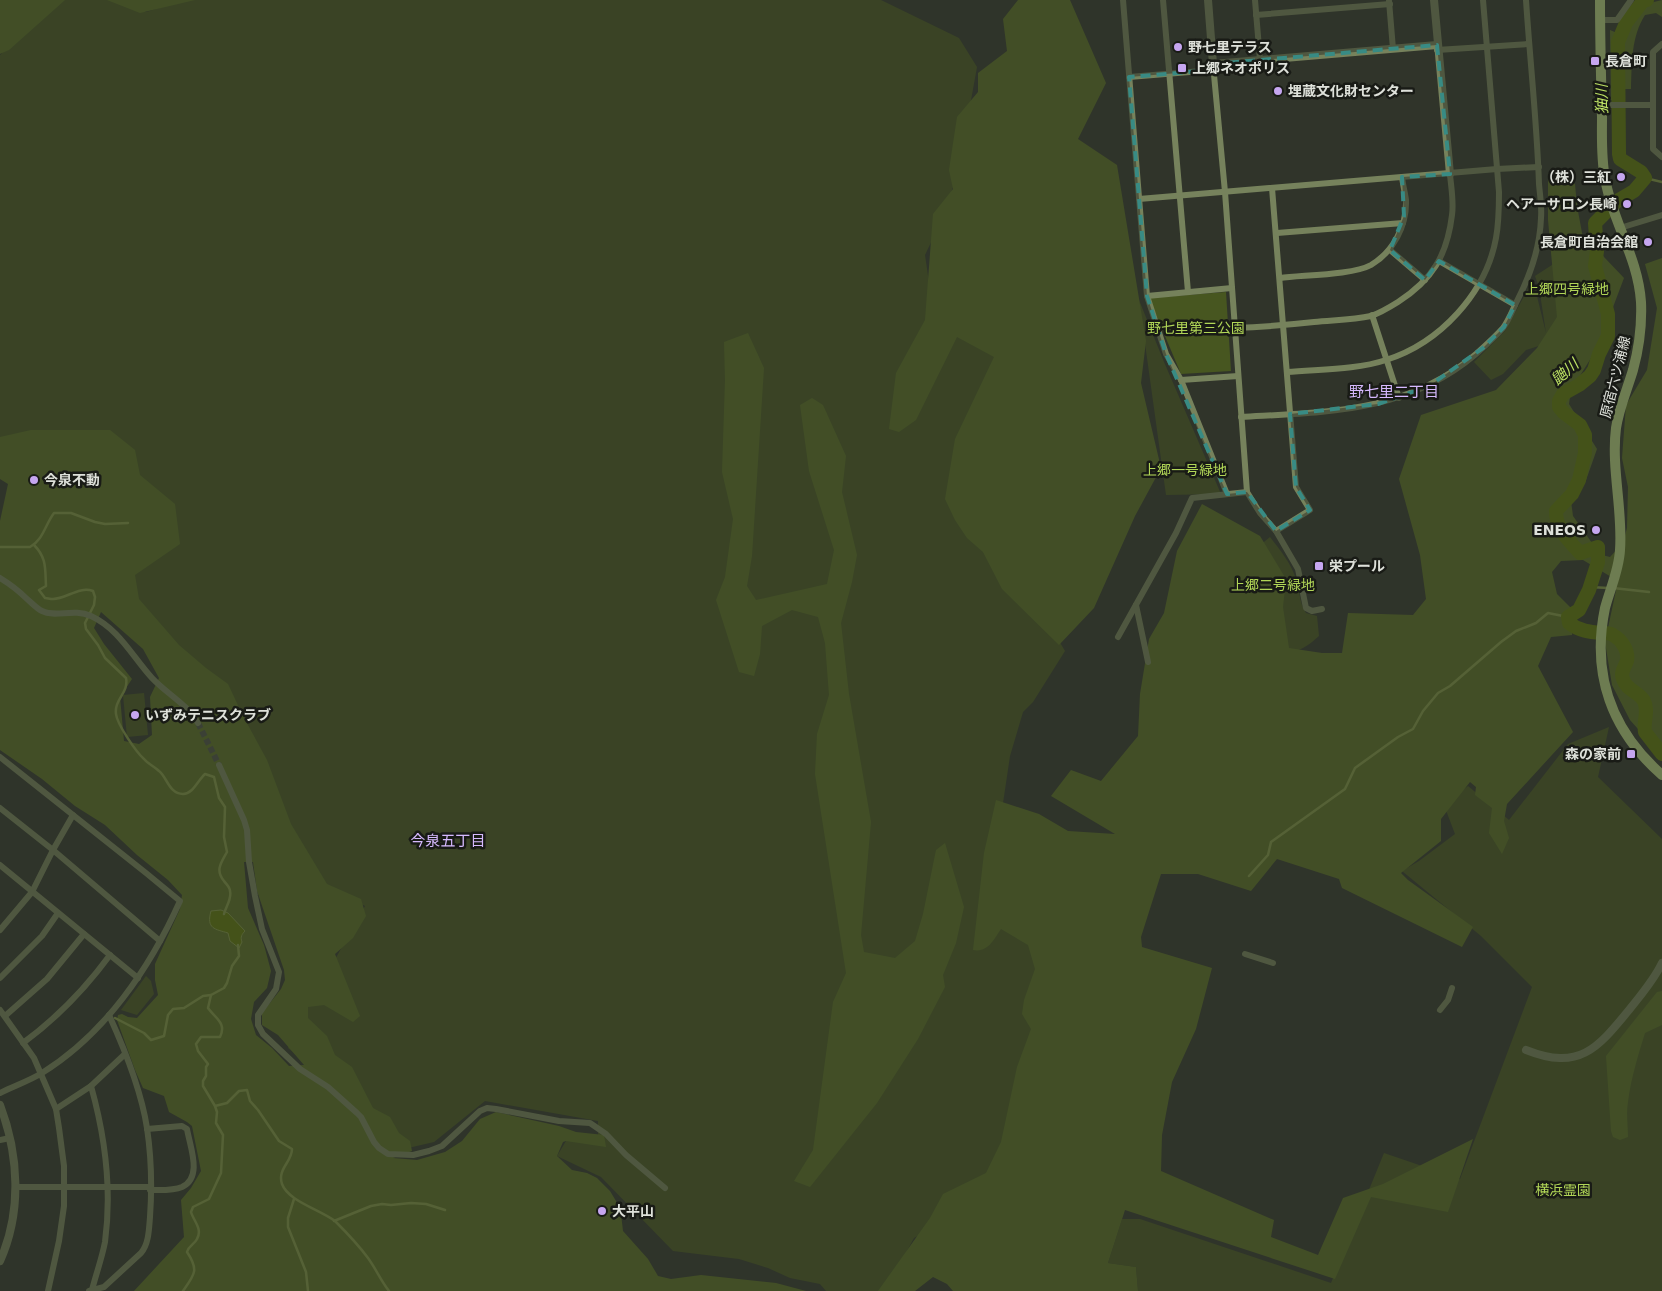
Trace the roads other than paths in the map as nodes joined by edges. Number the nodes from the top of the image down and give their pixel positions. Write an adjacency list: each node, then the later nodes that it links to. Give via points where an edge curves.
1 (1123, 0): 21 (street)
2 (1163, 0): 20 (street)
3 (1208, 0): 19 (street)
4 (1255, 0): 11 (street)
5 (1434, 0): 15 (street)
6 (1483, 0): 16 (street)
7 (1526, 0): 13 (street)
8 (1600, 0): 12 (main road, 原宿六ツ浦線)
9 (1631, 0): 12 (street, via 1618,20)
10 (1389, 2): 11 (street); 17 (street)
11 (1256, 15): 18 (street)
12 (1600, 20): 22 (main road, 原宿六ツ浦線)
13 (1529, 44): 16 (street); 25 (street)
14 (1662, 44): 23 (street, via 1653,52)
15 (1437, 47): 16 (street); 17 (street); 27 (street)
16 (1487, 47): 26 (street)
17 (1394, 49): 18 (street)
18 (1260, 60): 19 (street)
19 (1213, 67): 20 (street); 30 (street)
20 (1169, 74): 21 (street); 31 (street)
21 (1129, 77): 32 (street)
22 (1605, 105): 23 (street); 35 (main road, 原宿六ツ浦線, via 1604,178)
23 (1654, 105): 24 (street, via 1654,149)
24 (1662, 157)
25 (1539, 167): 26 (street); 45 (street, via 1541,218 1535,257)
26 (1497, 169): 27 (street); 41 (street, via 1499,219 1496,240)
27 (1450, 174): 28 (street); 38 (street, via 1453,213)
28 (1402, 178): 29 (street); 34 (street, via 1406,201)
29 (1272, 188): 30 (street); 36 (street)
30 (1225, 192): 31 (street); 42 (street)
31 (1179, 196): 32 (street); 43 (street)
32 (1138, 199): 44 (street)
33 (1662, 215): 35 (street)
34 (1403, 223): 36 (street); 37 (street)
35 (1619, 224): 67 (main road, 原宿六ツ浦線, via 1639,282 1641,326 1616,430 1620,553 1601,632 1601,660 1614,715 1635,748)
36 (1277, 233): 39 (street)
37 (1390, 250): 39 (street, via 1370,265 1351,270); 40 (street)
38 (1439, 261): 40 (street); 41 (street)
39 (1280, 278): 47 (street)
40 (1425, 280): 46 (street, via 1393,306)
41 (1479, 285): 45 (street); 49 (street, via 1444,327 1424,342)
42 (1232, 288): 43 (street); 48 (street)
43 (1188, 292): 44 (street)
44 (1147, 296): 52 (street, via 1166,354)
45 (1515, 305): 53 (street, via 1504,327 1462,366 1430,386)
46 (1372, 315): 47 (street); 49 (street)
47 (1283, 326): 48 (street); 50 (street)
48 (1234, 328): 51 (street)
49 (1388, 360): 50 (street); 53 (street)
50 (1287, 372): 54 (street)
51 (1238, 376): 52 (street); 55 (street)
52 (1180, 380): 57 (street)
53 (1399, 398): 54 (street, via 1378,404)
54 (1290, 414): 55 (street); 58 (street, via 1296,487 1310,510)
55 (1241, 417): 56 (street)
56 (1247, 492): 57 (street); 58 (street)
57 (1227, 494): 60 (street, via 1192,498)
58 (1276, 530): 61 (street, via 1300,576 1306,608 1312,611)
59 (0, 578): 64 (street, via 42,611 78,612 110,628 149,674)
60 (1136, 605): 62 (street); 63 (street)
61 (1322, 609)
62 (1118, 637)
63 (1148, 662)
64 (198, 723)
65 (0, 757): 69 (street)
66 (219, 765): 103 (street, via 247,830 262,929 279,972 276,988 258,1015 258,1025 263,1034 300,1069 328,1087 361,1118 379,1148 388,1154 400,1155 429,1151 442,1146 480,1111 496,1109 559,1121 590,1123)
67 (1662, 775)
68 (0, 808): 70 (street)
69 (73, 815): 70 (street); 77 (street, via 180,901)
70 (53, 850): 72 (street); 77 (street)
71 (0, 865): 72 (street)
72 (32, 892): 73 (street); 74 (street)
73 (58, 913): 76 (street); 82 (street, via 42,936)
74 (3, 923): 75 (street)
75 (0, 930)
76 (84, 934): 79 (street); 88 (street, via 47,979)
77 (160, 940): 83 (street)
78 (1245, 954): 80 (street)
79 (110, 955): 83 (street); 89 (street, via 83,990)
80 (1273, 963)
81 (1662, 963): 90 (street, via 1642,994 1609,1035 1593,1049 1557,1058)
82 (0, 978)
83 (138, 978): 87 (street)
84 (1452, 988): 86 (street)
85 (0, 1010): 88 (street)
86 (1440, 1010)
87 (109, 1015): 91 (street); 92 (street, via 70,1052)
88 (5, 1016): 89 (street)
89 (24, 1043): 92 (street)
90 (1526, 1050)
91 (126, 1054): 93 (street); 97 (street)
92 (41, 1073): 94 (street); 96 (street)
93 (91, 1086): 96 (street); 102 (street, via 102,1131)
94 (0, 1093)
95 (0, 1105): 98 (street)
96 (56, 1109): 101 (street)
97 (147, 1129): 104 (street); 104 (street, via 182,1126 187,1129 194,1171 191,1180 180,1188)
98 (10, 1138): 99 (street); 100 (street)
99 (0, 1140)
100 (16, 1187): 101 (street); 105 (street, via 13,1224)
101 (65, 1187): 102 (street); 106 (street, via 59,1241)
102 (108, 1187): 104 (street); 107 (street, via 105,1242)
103 (665, 1188)
104 (150, 1189): 107 (street, via 145,1249 104,1287)
105 (0, 1261)
106 (48, 1291)
107 (91, 1291)

